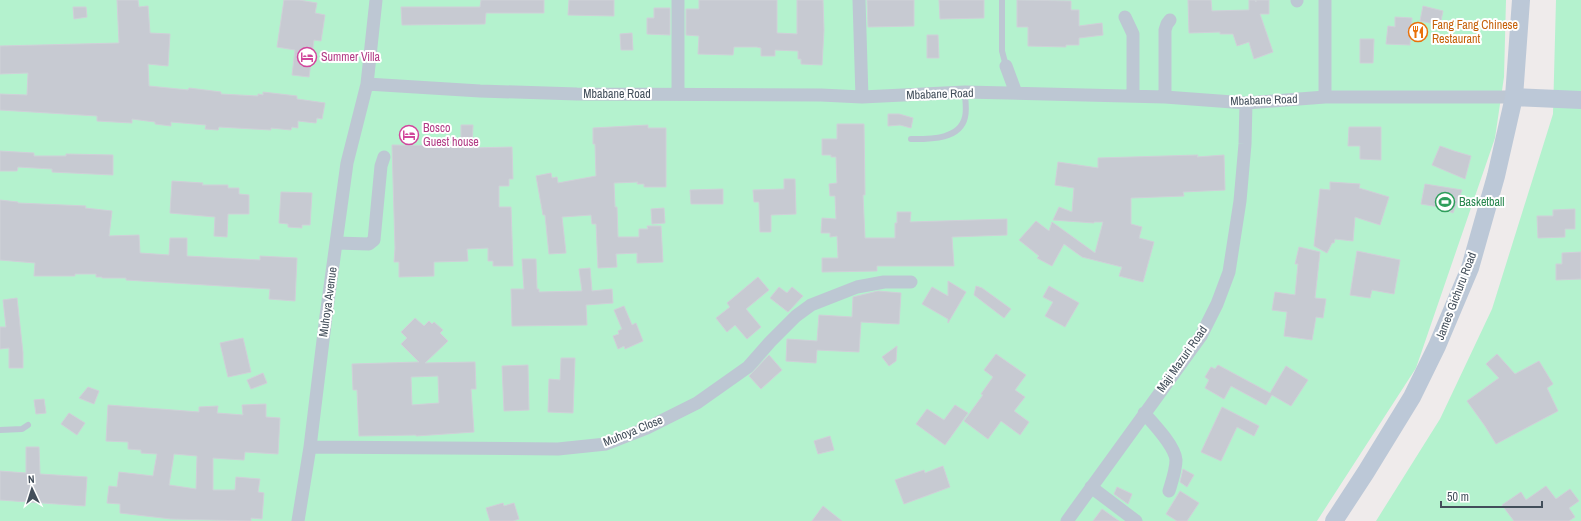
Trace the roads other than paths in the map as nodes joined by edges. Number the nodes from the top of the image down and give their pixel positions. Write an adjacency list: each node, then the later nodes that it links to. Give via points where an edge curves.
1 (376, 0): 10 (street, Muhoya Avenue)
2 (678, 0): 13 (street)
3 (858, 0): 15 (street)
4 (1002, 0): 9 (lane, via 1002,51)
5 (1325, 0): 17 (street)
6 (1522, 0): 18 (main road, James Gichuru Road)
7 (1125, 17): 14 (street, via 1133,34)
8 (1170, 20): 16 (street, via 1165,30)
9 (1006, 66): 12 (street)
10 (366, 84): 13 (street, Mbabane Road, via 480,91); 23 (street, Muhoya Avenue, via 347,163)
11 (965, 92): 12 (street, Mbabane Road); 15 (street, Mbabane Road); 21 (lane, via 965,118 959,128 942,137)
12 (1016, 93): 14 (street, Mbabane Road)
13 (678, 94): 15 (street, Mbabane Road)
14 (1133, 96): 16 (street, Mbabane Road)
15 (862, 97)
16 (1165, 97): 20 (street, Mbabane Road)
17 (1325, 97): 18 (street, Mbabane Road); 20 (street, Mbabane Road)
18 (1514, 97): 19 (main road); 34 (main road, James Gichuru Road, via 1496,176 1470,268 1437,346 1412,397)
19 (1581, 100)
20 (1246, 103): 25 (street, Maji Mazuri Road, via 1240,201 1229,272 1201,336)
21 (911, 139)
22 (384, 157): 23 (street, via 380,166 374,240 369,244)
23 (336, 243): 28 (street, Muhoya Avenue)
24 (911, 282): 28 (street, Muhoya Close, via 884,282 857,287 811,304 770,342 748,367 697,403 647,428 606,444 558,449)
25 (1144, 413): 29 (street, Maji Mazuri Road); 30 (street, via 1176,458)
26 (28, 425): 27 (lane, via 22,429)
27 (0, 430)
28 (310, 447): 31 (street, Muhoya Avenue)
29 (1091, 487): 32 (street, Maji Mazuri Road); 33 (street)
30 (1169, 490)
31 (298, 521)
32 (1067, 521)
33 (1136, 521)
34 (1334, 521)

